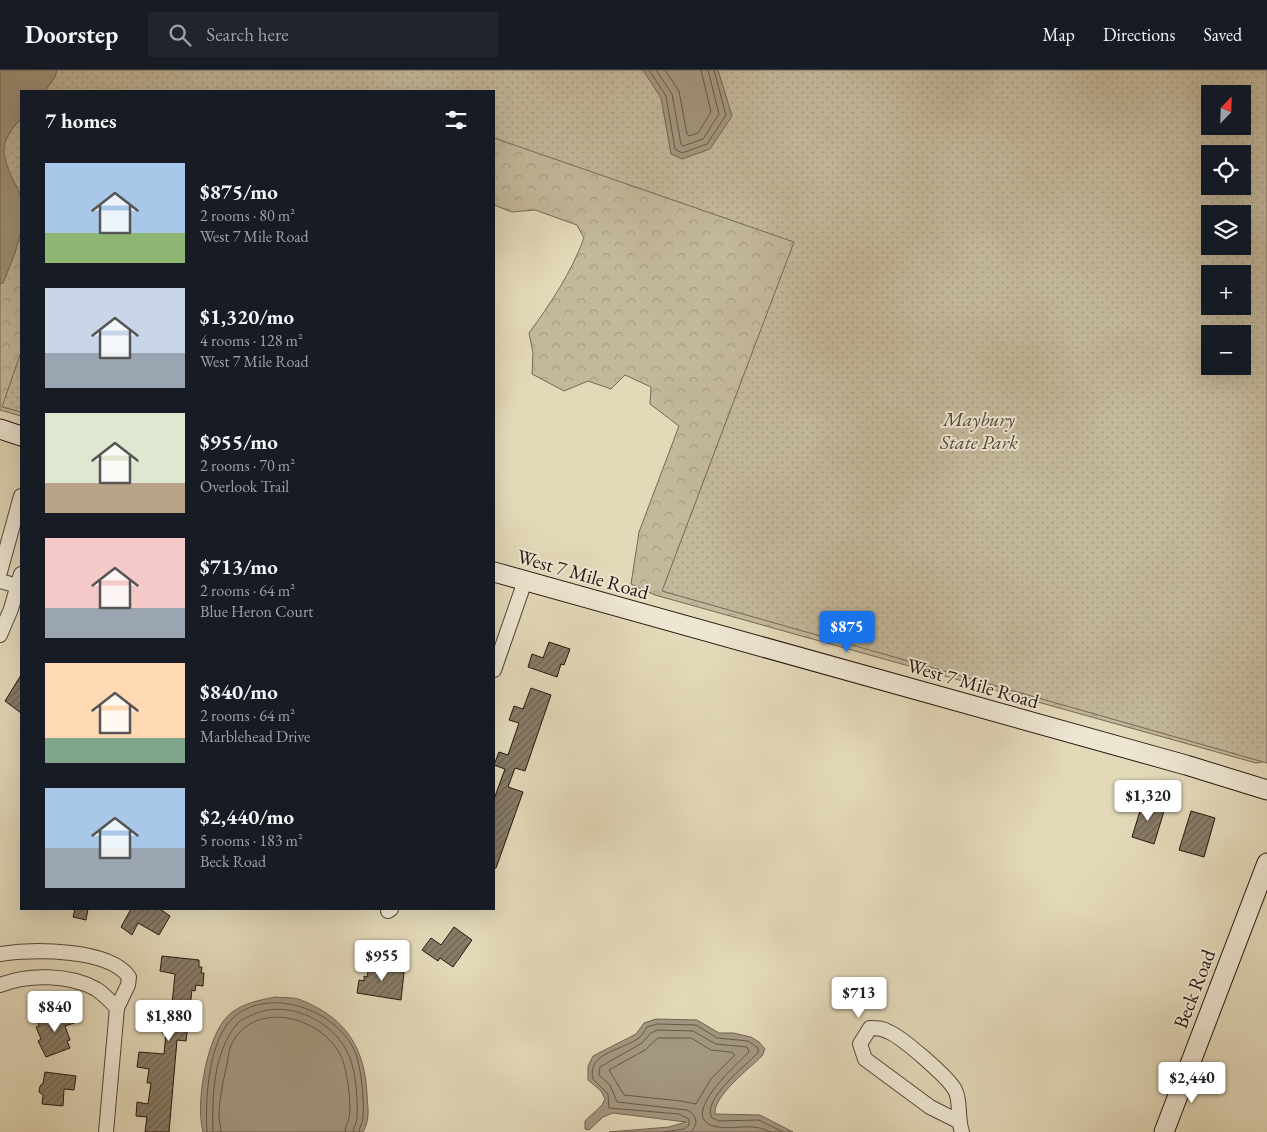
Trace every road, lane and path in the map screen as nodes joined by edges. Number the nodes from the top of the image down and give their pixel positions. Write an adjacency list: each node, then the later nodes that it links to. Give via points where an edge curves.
1 (0, 430): 2 (street)
2 (20, 436)
3 (20, 500): 4 (street)
4 (0, 572)
5 (495, 572): 8 (street, West 7 Mile Road)
6 (20, 580): 7 (street); 9 (street)
7 (0, 581)
8 (525, 581): 10 (street); 11 (street, West 7 Mile Road)
9 (0, 635)
10 (495, 667)
11 (1267, 790)
12 (1267, 863): 18 (street, Beck Road)
13 (0, 954): 15 (street, via 68,952 113,964 129,977)
14 (0, 985): 15 (street, via 31,978 71,980 98,990)
15 (117, 1008): 17 (street)
16 (960, 1126): 16 (street, via 956,1091 890,1032 870,1028 860,1044 865,1059)
17 (106, 1132)
18 (1164, 1132)

